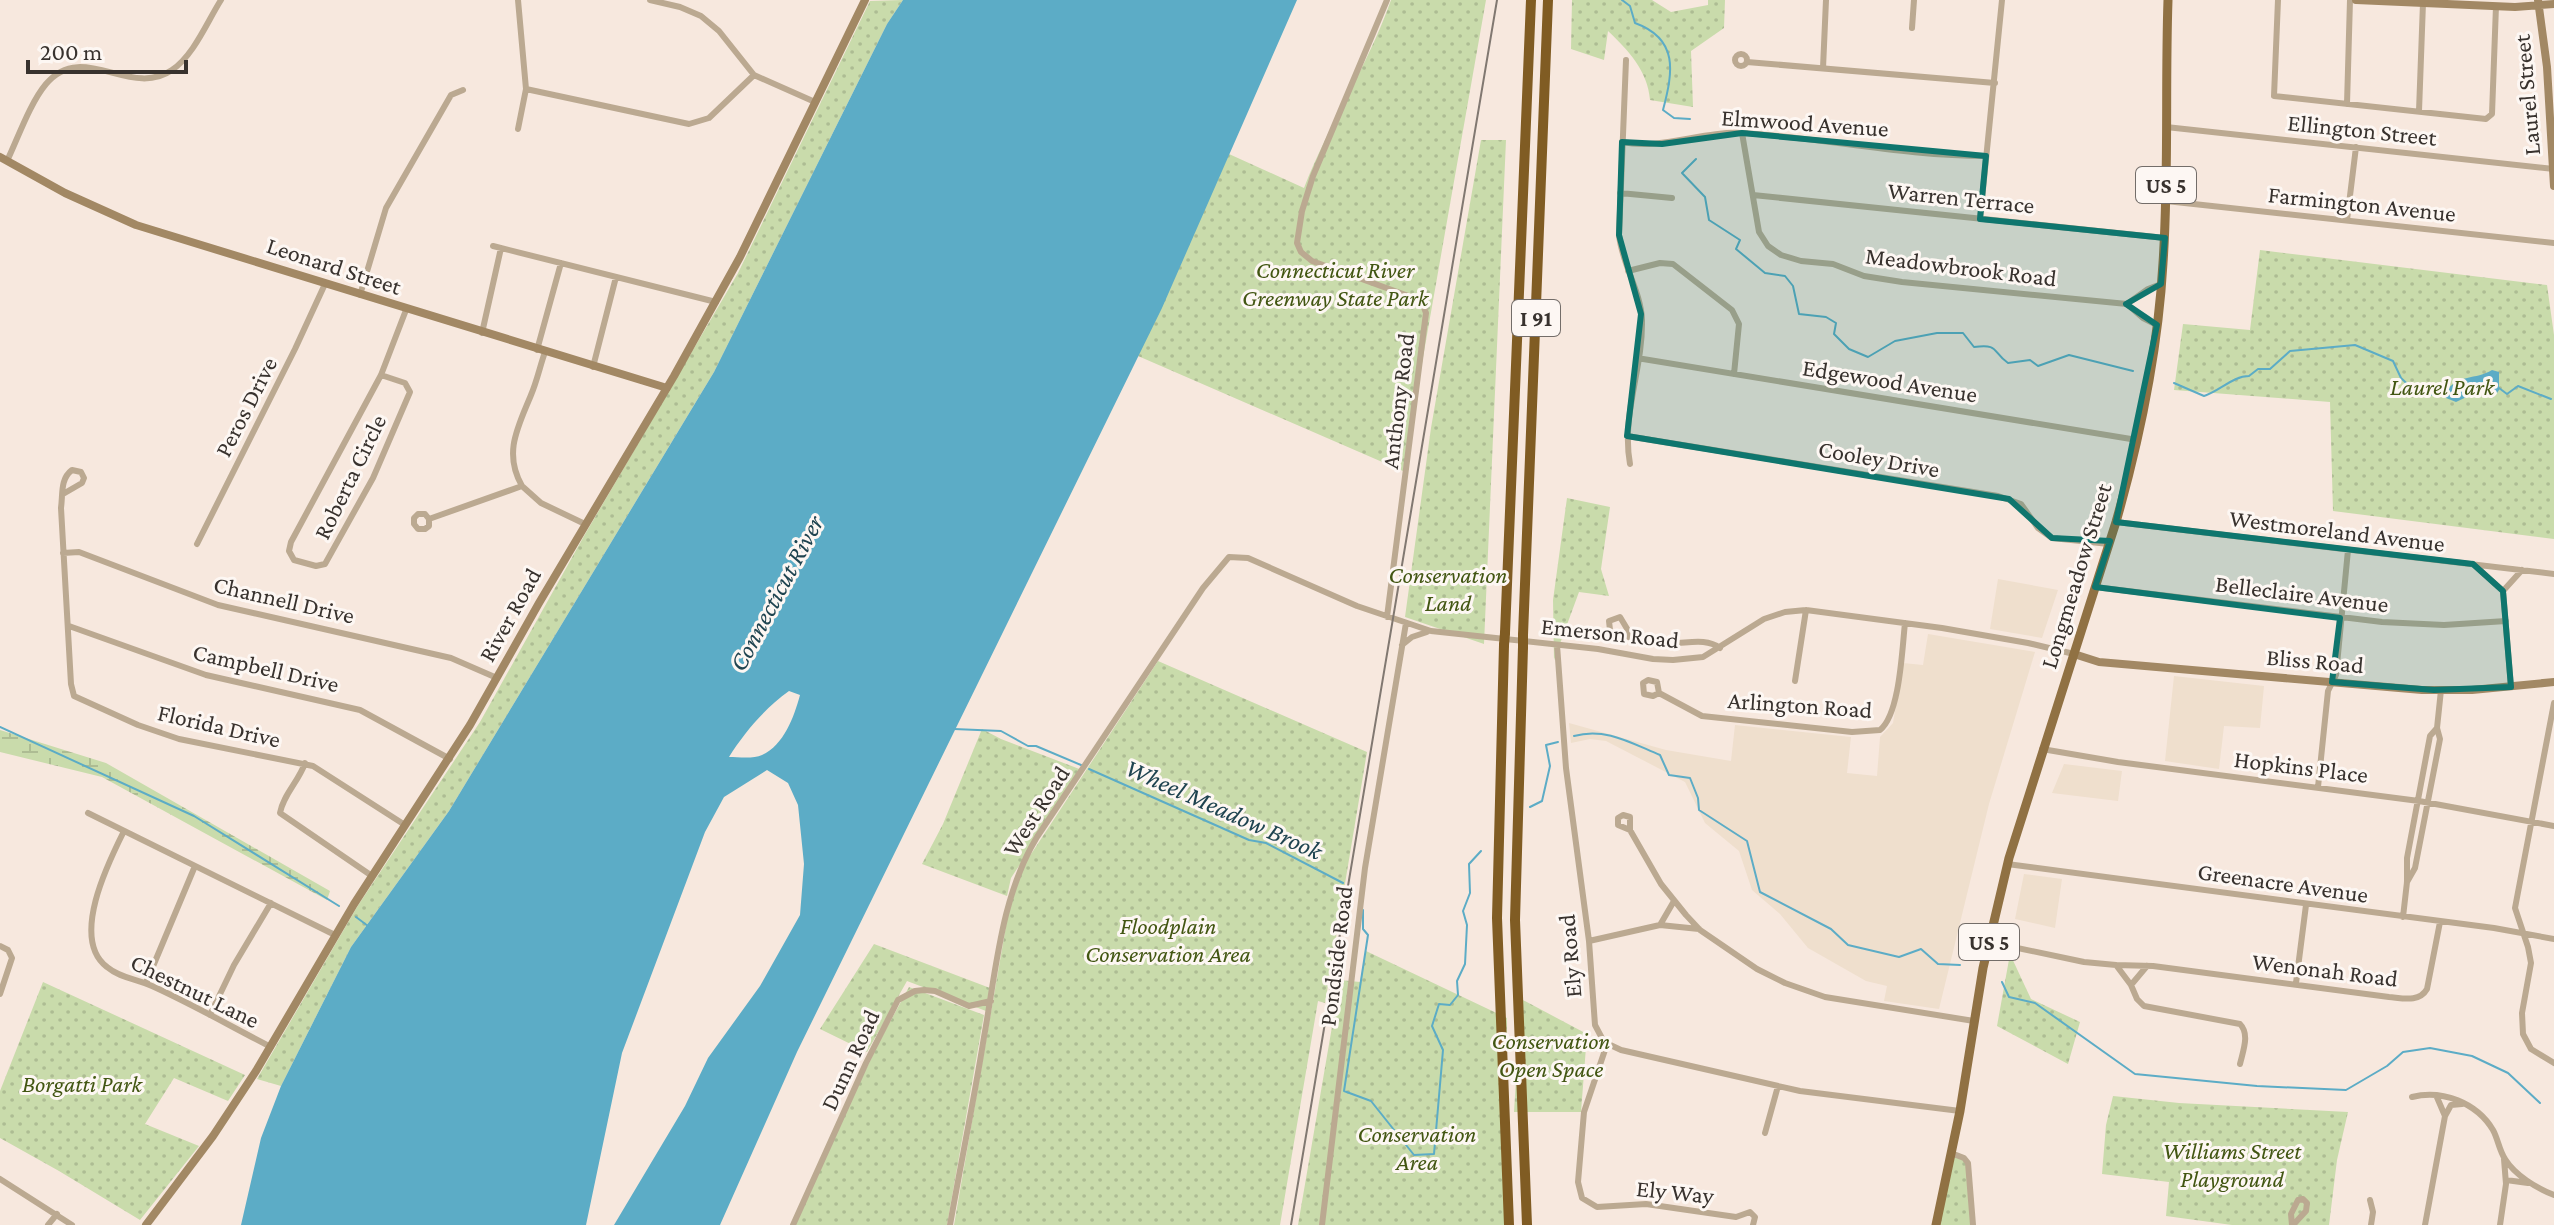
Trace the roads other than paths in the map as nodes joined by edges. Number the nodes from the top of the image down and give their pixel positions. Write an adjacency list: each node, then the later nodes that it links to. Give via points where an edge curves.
1 (221, 0): 36 (street, via 185,58 161,77 136,80 88,66 58,74 41,90)
2 (518, 0): 25 (street)
3 (650, 0): 23 (street, via 707,20)
4 (865, 0): 27 (street, River Road)
5 (1387, 0): 85 (street, Anthony Road, via 1313,176 1297,235 1301,252 1312,261 1414,298 1426,313)
6 (1531, 0): 172 (highway, I 91, bridge, via 1496,891)
7 (1548, 0): 173 (highway, I 91, via 1515,920)
8 (1826, 0): 22 (street)
9 (1914, 0): 19 (street)
10 (2002, 0): 24 (street)
11 (2168, 0): 30 (main road, Longmeadow Street / US 5)
12 (2278, 0): 28 (street, via 2274,96)
13 (2353, 0): 14 (street); 28 (street)
14 (2365, 0): 15 (street)
15 (2423, 3): 18 (street); 29 (street)
16 (2538, 3): 17 (street); 18 (street); 37 (street, Laurel Street)
17 (2554, 4)
18 (2496, 6): 29 (street, via 2492,114 2486,119)
19 (1912, 28)
20 (1626, 60): 33 (street)
21 (1747, 62): 22 (street)
22 (1823, 68): 24 (street)
23 (754, 75): 25 (street, via 709,118 689,124); 27 (street)
24 (1995, 83): 35 (street)
25 (526, 89): 31 (street)
26 (463, 90): 54 (street, via 451,95 388,204)
27 (815, 102): 55 (street, River Road)
28 (2347, 104): 29 (street)
29 (2419, 111)
30 (2166, 127): 34 (street, Ellington Street); 42 (main road, Longmeadow Street / US 5)
31 (518, 129)
32 (1742, 133): 33 (street, Elmwood Avenue, via 1697,135 1662,144); 35 (street, Elmwood Avenue); 40 (street, Meadowbrook Road)
33 (1622, 142): 39 (street)
34 (2356, 147): 37 (street, Ellington Street); 44 (street)
35 (1986, 156): 43 (street)
36 (4, 159): 52 (street, Leonard Street, via 126,221)
37 (2553, 168): 38 (street, Laurel Street)
38 (2554, 186)
39 (1620, 193): 41 (street); 50 (street, via 1620,245)
40 (1753, 195): 43 (street, Warren Terrace); 56 (street, Meadowbrook Road, via 1763,239 1776,253 1792,259 1902,282)
41 (1672, 198)
42 (2166, 201): 44 (street, Farmington Avenue); 45 (main road, Longmeadow Street / US 5)
43 (1980, 219): 45 (street, Warren Terrace)
44 (2347, 220): 46 (street, Farmington Avenue)
45 (2165, 238): 53 (main road, Longmeadow Street / US 5)
46 (2554, 243)
47 (493, 246): 48 (street)
48 (501, 248): 49 (street); 59 (street)
49 (561, 263): 51 (street); 60 (street)
50 (1628, 271): 61 (street, via 1641,314); 63 (street, via 1673,264 1732,310 1739,324)
51 (616, 277): 55 (street); 62 (street)
52 (325, 284): 54 (street, Leonard Street); 74 (street, Peros Drive)
53 (2161, 284): 56 (street); 58 (main road, Longmeadow Street / US 5)
54 (360, 295): 57 (street, Leonard Street)
55 (716, 302): 65 (street, River Road)
56 (2127, 304): 58 (street, Meadowbrook Road)
57 (406, 310): 59 (street, Leonard Street); 64 (street, Roberta Circle)
58 (2157, 325): 67 (main road, Longmeadow Street / US 5)
59 (482, 333): 60 (street, Leonard Street)
60 (541, 351): 62 (street, Leonard Street); 69 (street, via 513,441 513,465)
61 (1637, 358): 63 (street, Edgewood Avenue); 66 (street)
62 (593, 367): 65 (street, Leonard Street)
63 (1734, 374): 67 (street, Edgewood Avenue)
64 (381, 375): 64 (street, Roberta Circle, via 291,542 294,560 325,564 373,478 410,392 405,383)
65 (667, 388): 73 (street, River Road)
66 (1627, 436): 68 (street); 75 (street, Cooley Drive, via 1998,496 2021,504 2052,538)
67 (2137, 440): 72 (main road, Longmeadow Street / US 5)
68 (1630, 464)
69 (522, 486): 71 (street); 73 (street, via 541,503)
70 (63, 494): 77 (street, Florida Drive)
71 (429, 519)
72 (2116, 522): 75 (main road, Longmeadow Street / US 5); 76 (street, Westmoreland Avenue)
73 (585, 524): 97 (street, River Road)
74 (197, 544)
75 (2109, 544): 82 (main road, Longmeadow Street / US 5)
76 (2348, 550): 79 (street, Westmoreland Avenue); 86 (street)
77 (63, 553): 90 (street, Florida Drive); 97 (street, Channell Drive, via 79,552 225,607 451,658)
78 (1236, 556): 85 (street, Emerson Road); 143 (street, West Road, via 1225,560 1203,588 1025,856 1013,886)
79 (2473, 564): 80 (street, Westmoreland Avenue); 83 (street)
80 (2522, 570): 81 (street, Westmoreland Avenue); 83 (street)
81 (2554, 574)
82 (2095, 587): 86 (street, Belleclaire Avenue); 96 (main road, Longmeadow Street / US 5)
83 (2503, 591): 87 (street)
84 (1806, 610): 89 (street, Emerson Road); 95 (street, Emerson Road, via 1764,619); 98 (street)
85 (1387, 617): 88 (street, Emerson Road)
86 (2340, 618): 87 (street, Belleclaire Avenue, via 2436,625); 99 (street)
87 (2506, 621): 101 (street)
88 (1406, 623): 91 (street, Emerson Road); 93 (street, Pondside Road)
89 (1905, 623): 96 (street, Emerson Road); 103 (street, Arlington Road, via 1891,715 1876,731 1702,716)
90 (69, 626): 107 (street, Campbell Drive, via 206,675 360,710); 108 (street, Florida Drive, via 72,693 83,702 179,739)
91 (1431, 631): 93 (street); 94 (street, Emerson Road)
92 (1632, 637): 95 (street, via 1708,642)
93 (1402, 645): 171 (street, Pondside Road, via 1363,880)
94 (1557, 645): 95 (street, Emerson Road, via 1673,660 1703,657); 134 (street, Ely Road)
95 (1720, 648)
96 (2074, 654): 99 (street, Bliss Road, via 2099,662); 106 (main road, Longmeadow Street / US 5)
97 (497, 678): 107 (street, River Road)
98 (1795, 681)
99 (2332, 682): 102 (street, Bliss Road); 109 (street)
100 (2554, 682): 101 (street, Bliss Road)
101 (2511, 687): 102 (street, Bliss Road)
102 (2441, 690): 105 (street)
103 (1659, 693)
104 (2554, 703): 113 (street)
105 (2437, 728): 110 (street, via 2430,736); 111 (street, via 2440,739)
106 (2042, 749): 109 (street, Hopkins Place); 118 (main road, Longmeadow Street / US 5)
107 (450, 759): 114 (street, River Road)
108 (305, 763): 114 (street, Florida Drive); 120 (street, via 281,814)
109 (2318, 787): 110 (street, Hopkins Place)
110 (2419, 801): 111 (street, Hopkins Place); 121 (street)
111 (2428, 802): 113 (street, Hopkins Place); 121 (street, via 2415,868)
112 (88, 813): 117 (street)
113 (2531, 821): 115 (street, Hopkins Place); 125 (street)
114 (405, 825): 120 (street, River Road)
115 (2554, 826)
116 (1630, 830): 122 (street)
117 (124, 831): 119 (street); 139 (street, Chestnut Lane, via 101,885 92,938 104,965)
118 (2007, 864): 124 (street, Greenacre Avenue); 135 (main road, Longmeadow Street / US 5)
119 (195, 866): 123 (street); 139 (street)
120 (372, 876): 132 (street, River Road)
121 (2407, 882): 126 (street)
122 (1674, 901): 128 (street); 129 (street)
123 (271, 903): 132 (street); 144 (street)
124 (2306, 905): 126 (street, Greenacre Avenue); 140 (street)
125 (2515, 908): 130 (street); 131 (street)
126 (2403, 917): 127 (street, Greenacre Avenue)
127 (2440, 922): 130 (street, Greenacre Avenue); 140 (street, Wenonah Road, via 2428,985 2420,997)
128 (1660, 925): 129 (street); 134 (street)
129 (1700, 930): 145 (street, via 1757,969 1808,992)
130 (2509, 931): 131 (street, Greenacre Avenue)
131 (2521, 933): 133 (street, Greenacre Avenue); 148 (street, via 2531,963 2523,1034 2531,1049)
132 (335, 935): 147 (street, River Road)
133 (2554, 939)
134 (1589, 941): 146 (street, Ely Road, via 1595,1025)
135 (1989, 942): 137 (street, Wenonah Road); 145 (main road, Longmeadow Street / US 5)
136 (0, 946): 142 (street, via 12,958)
137 (2116, 965): 138 (street, Wenonah Road); 141 (street)
138 (2147, 966): 140 (street, Wenonah Road); 141 (street)
139 (146, 983): 144 (street, Chestnut Lane)
140 (2296, 983)
141 (2131, 985): 149 (street, via 2144,1006 2242,1025)
142 (0, 994)
143 (991, 1001): 169 (street, Dunn Road, via 969,1006 924,990 898,1000); 170 (street, West Road)
144 (210, 1015): 147 (street, Chestnut Lane)
145 (1974, 1021): 154 (main road, Longmeadow Street / US 5)
146 (1607, 1044): 150 (street); 165 (street, Ely Way, via 1584,1112 1581,1197 1597,1207 1655,1204)
147 (271, 1047): 168 (street, River Road)
148 (2554, 1063)
149 (2240, 1064)
150 (1778, 1086): 154 (street); 156 (street)
151 (2436, 1095): 152 (street); 153 (street); 155 (street)
152 (2412, 1097)
153 (2468, 1106): 155 (street, via 2453,1104); 158 (street, via 2492,1129)
154 (1960, 1111): 157 (main road, Longmeadow Street / US 5)
155 (2445, 1116): 179 (street)
156 (1765, 1133)
157 (1951, 1153): 176 (main road, Longmeadow Street / US 5); 177 (street, via 1968,1163)
158 (2504, 1159): 160 (street); 161 (street)
159 (0, 1179): 164 (street)
160 (2506, 1180): 161 (street); 180 (street)
161 (2528, 1183): 162 (street)
162 (2554, 1195)
163 (2370, 1200): 178 (street)
164 (57, 1214): 166 (street); 167 (street)
165 (1736, 1217): 174 (street, Ely Way); 175 (street, Ely Way, via 1752,1212)
166 (48, 1225)
167 (72, 1225)
168 (146, 1225)
169 (793, 1225)
170 (950, 1225)
171 (1322, 1225)
172 (1509, 1225)
173 (1527, 1225)
174 (1742, 1225)
175 (1753, 1225)
176 (1936, 1225)
177 (1973, 1225)
178 (2371, 1225)
179 (2425, 1225)
180 (2500, 1225)

